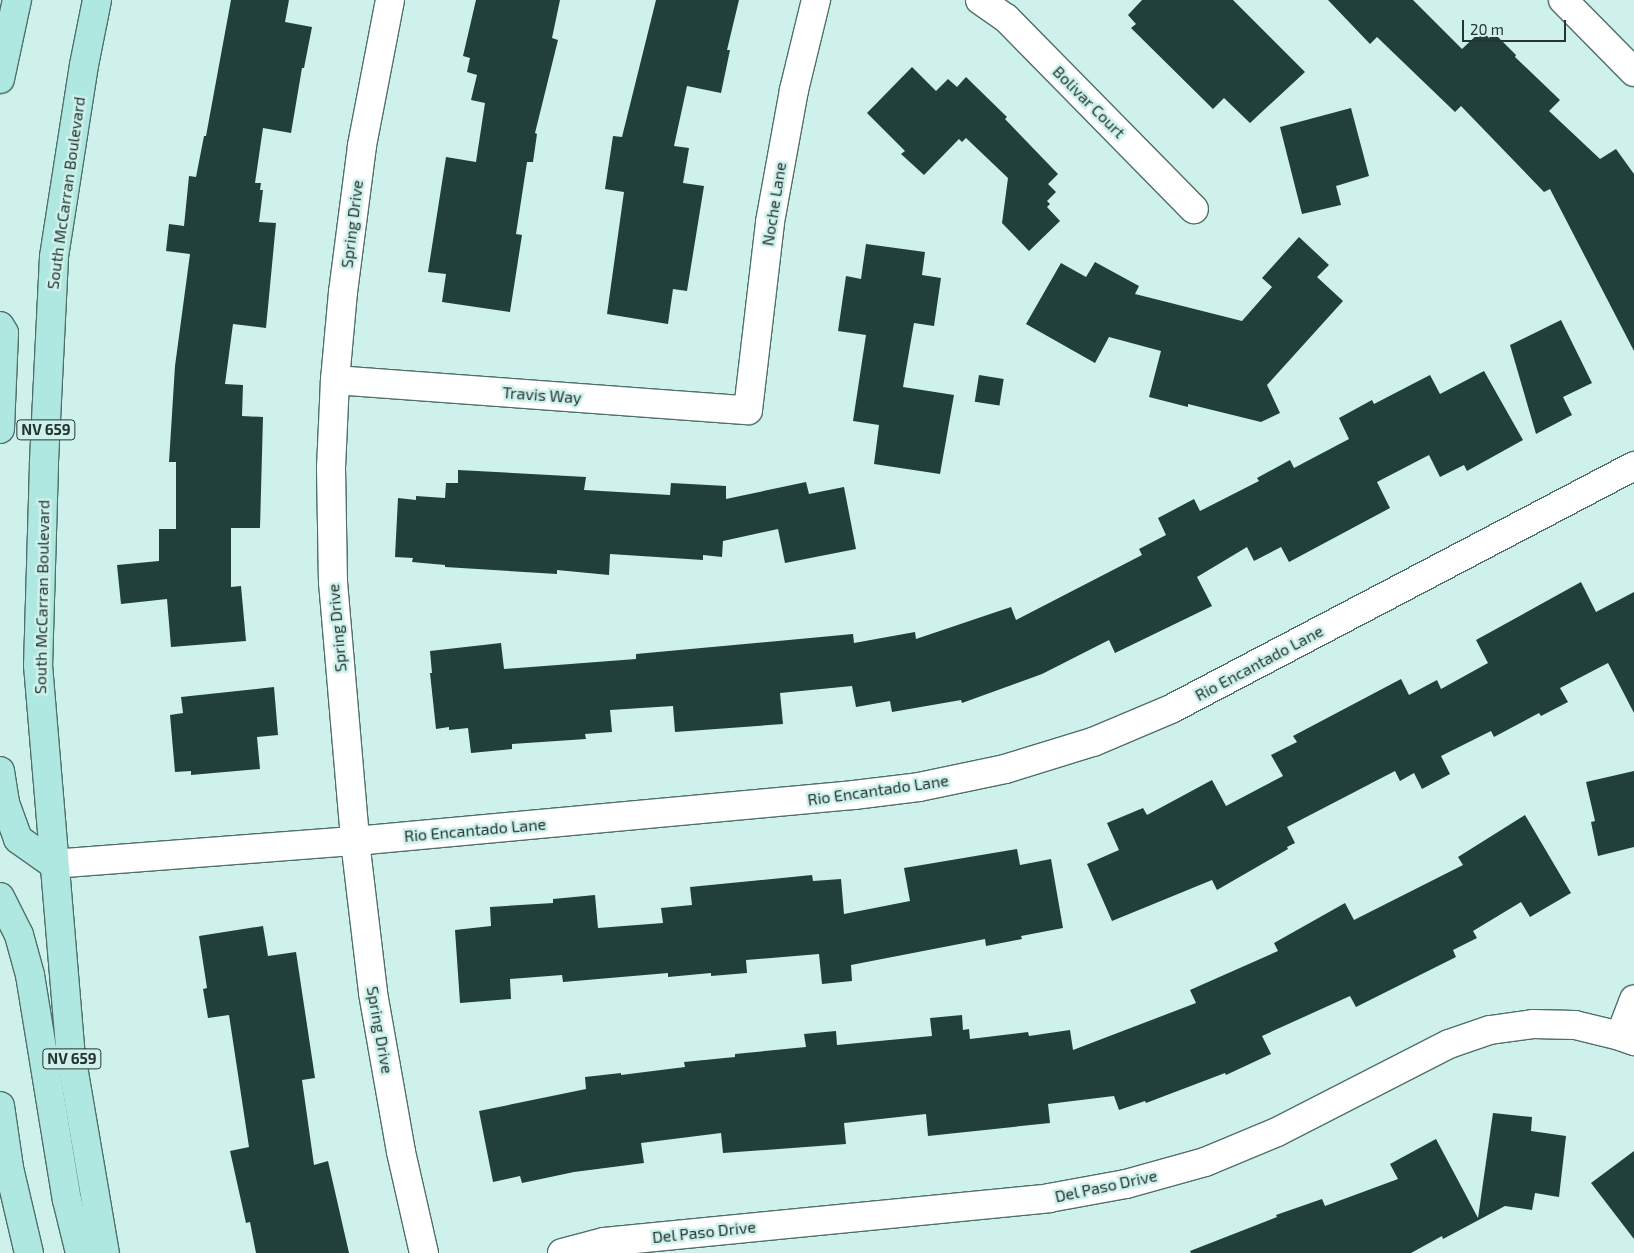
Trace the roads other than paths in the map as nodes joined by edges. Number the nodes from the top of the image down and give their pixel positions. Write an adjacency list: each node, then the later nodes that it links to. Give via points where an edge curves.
1 (17, 0): 8 (main road)
2 (97, 0): 17 (main road, South McCarran Boulevard / NV 659, via 54,258 38,666)
3 (390, 0): 11 (street, Spring Drive, via 362,146)
4 (816, 0): 12 (street, Noche Lane, via 794,90 770,222)
5 (980, 0): 9 (street, Bolivar Court, via 1006,18)
6 (1563, 0): 7 (street)
7 (1634, 72)
8 (0, 79)
9 (1194, 208)
10 (0, 326): 13 (main road, via 4,333)
11 (335, 380): 12 (street, Travis Way); 16 (street, Spring Drive, via 331,468 333,582)
12 (748, 410)
13 (0, 429)
14 (1634, 466): 16 (street, Rio Encantado Lane, via 1171,709 1093,742 1005,769 919,787 854,795)
15 (0, 771): 17 (main road, via 5,803 18,839)
16 (355, 840): 17 (street, Rio Encantado Lane); 26 (street, Spring Drive, via 373,992 401,1152)
17 (53, 864): 25 (main road, South McCarran Boulevard / NV 659, via 71,1055)
18 (0, 897): 24 (main road, via 19,935 30,975 67,1200)
19 (1634, 1000): 20 (street)
20 (1627, 1038): 27 (street, Del Paso Drive, via 1575,1025 1533,1024 1490,1030 1449,1044 1277,1132 1205,1162 1126,1184 1048,1198 604,1242)
21 (0, 1106): 22 (main road)
22 (3, 1145): 23 (main road)
23 (29, 1253)
24 (80, 1253)
25 (104, 1253)
26 (424, 1253)
27 (562, 1253)

